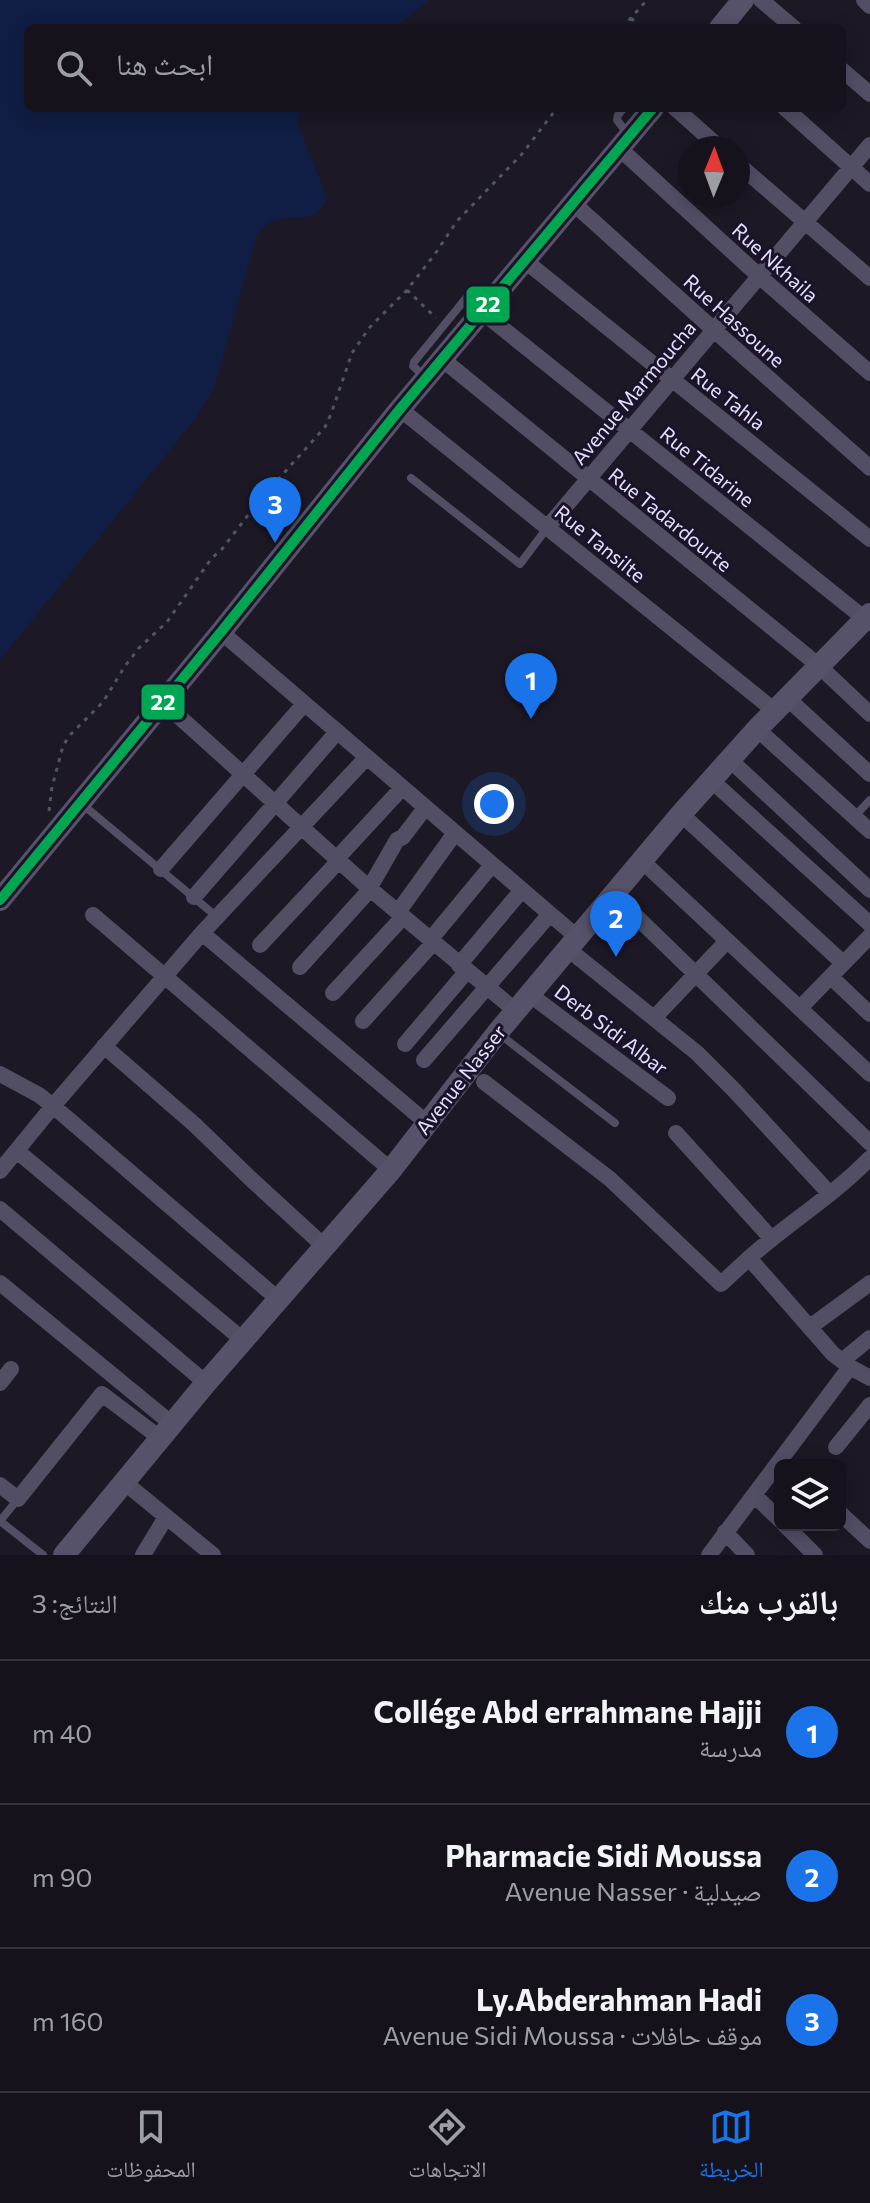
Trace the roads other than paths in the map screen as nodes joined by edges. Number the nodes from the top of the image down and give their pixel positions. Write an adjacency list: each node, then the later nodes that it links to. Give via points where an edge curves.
1 (743, 0): 5 (street)
2 (761, 0): 6 (street)
3 (864, 0): 4 (street)
4 (870, 6)
5 (723, 24)
6 (789, 24)
7 (846, 73): 8 (street)
8 (870, 94)
9 (621, 112): 14 (lane, via 617,120)
10 (650, 112): 14 (street)
11 (680, 112): 13 (street)
12 (789, 112): 16 (street)
13 (706, 136)
14 (625, 142): 19 (street); 22 (street, Rue Nkhaila)
15 (870, 145): 16 (street, Avenue Marmoucha)
16 (851, 167): 18 (street); 20 (street, Avenue Marmoucha)
17 (750, 174): 20 (street)
18 (870, 184)
19 (573, 203): 21 (street); 25 (street, Rue Hassoune)
20 (804, 221): 22 (street, Avenue Marmoucha); 23 (street)
21 (524, 260): 24 (street); 29 (street, Rue Tahla)
22 (758, 275): 25 (street, Avenue Marmoucha); 27 (street, Rue Nkhaila)
23 (870, 278)
24 (486, 306): 26 (street); 28 (lane, via 479,291 471,292 414,362); 31 (street, Rue Tidarine)
25 (714, 330): 29 (street, Avenue Marmoucha); 32 (street, Rue Hassoune)
26 (442, 359): 28 (street); 34 (street, Rue Tadardourte)
27 (870, 373)
28 (426, 378): 30 (street)
29 (671, 379): 31 (street, Avenue Marmoucha); 36 (street, Rue Tahla)
30 (400, 409): 35 (street, Rue Tansilte); 38 (street)
31 (628, 430): 34 (street, Avenue Marmoucha); 37 (street, Rue Tidarine)
32 (870, 468)
33 (411, 478): 35 (lane, Avenue Marmoucha, via 520,564)
34 (587, 479): 35 (street, Avenue Marmoucha); 39 (street, Rue Tadardourte)
35 (547, 528): 42 (street, Rue Tansilte)
36 (870, 539)
37 (868, 619): 39 (street, Avenue Nasser)
38 (221, 632): 40 (street); 41 (street)
39 (818, 665): 42 (street, Avenue Nasser); 43 (street, Rue Tadardourte)
40 (164, 703): 49 (street, Derb Sidi Albar); 53 (street)
41 (304, 704): 45 (street); 49 (street)
42 (781, 704): 44 (street, Avenue Nasser); 48 (street, Rue Tansilte)
43 (870, 714)
44 (757, 729): 47 (street, Avenue Nasser); 57 (street)
45 (337, 732): 46 (street); 54 (street)
46 (367, 757): 51 (street); 58 (street)
47 (729, 759): 50 (street, Avenue Nasser); 67 (street)
48 (870, 774)
49 (244, 776): 54 (street, Derb Sidi Albar); 64 (street)
50 (711, 780): 56 (street, Avenue Nasser); 75 (street)
51 (402, 788): 55 (street); 61 (street)
52 (870, 800): 57 (lane)
53 (81, 803): 64 (lane); 70 (street, via 52,826)
54 (276, 804): 58 (street, Derb Sidi Albar); 69 (street)
55 (425, 808): 60 (street); 65 (street, via 397,840)
56 (681, 814): 62 (street, Avenue Nasser); 82 (street)
57 (854, 817): 59 (street)
58 (302, 827): 61 (street, Derb Sidi Albar); 74 (street)
59 (870, 831)
60 (455, 833): 63 (street); 71 (street)
61 (338, 859): 65 (street, Derb Sidi Albar); 80 (street)
62 (642, 861): 68 (street, Avenue Nasser); 77 (street)
63 (492, 865): 66 (street); 78 (street)
64 (161, 869): 69 (lane)
65 (369, 888): 71 (street, Derb Sidi Albar); 83 (street)
66 (522, 890): 72 (street); 84 (street)
67 (870, 890)
68 (613, 894): 79 (street, Avenue Nasser); 85 (street)
69 (194, 897): 74 (lane)
70 (0, 900)
71 (400, 914): 78 (street, Derb Sidi Albar); 89 (street)
72 (550, 914): 79 (street); 88 (street)
73 (93, 915): 86 (street)
74 (217, 917): 76 (street)
75 (870, 924)
76 (202, 933): 86 (street); 104 (street)
77 (727, 941): 85 (street); 91 (street)
78 (432, 942): 84 (street, Derb Sidi Albar); 94 (street)
79 (572, 943): 90 (street, Avenue Nasser); 93 (street)
80 (260, 945)
81 (867, 945): 82 (street)
82 (843, 963): 87 (street)
83 (300, 967)
84 (463, 968): 88 (street, Derb Sidi Albar); 96 (street)
85 (694, 975): 93 (street); 107 (street)
86 (165, 976): 97 (street); 109 (street)
87 (831, 977): 91 (street); 92 (street)
88 (487, 988): 90 (street, Derb Sidi Albar); 98 (street)
89 (333, 993)
90 (522, 1002): 95 (street, Avenue Nasser); 102 (street, Derb Sidi Albar)
91 (800, 1008): 100 (street)
92 (870, 1014)
93 (654, 1018): 112 (street, via 697,1053)
94 (363, 1021)
95 (498, 1032): 101 (street, Avenue Nasser); 105 (lane)
96 (405, 1044)
97 (104, 1046): 103 (street); 115 (street)
98 (424, 1060)
99 (0, 1074): 103 (street)
100 (870, 1074)
101 (477, 1077): 104 (street, Avenue Nasser); 116 (street, via 610,1179 721,1284)
102 (668, 1098)
103 (53, 1106): 108 (street); 119 (street)
104 (427, 1123): 109 (street, Avenue Nasser)
105 (615, 1123)
106 (676, 1133): 114 (street)
107 (870, 1143)
108 (17, 1151): 111 (street); 122 (street)
109 (391, 1170): 115 (street, Avenue Nasser)
110 (866, 1170): 112 (street)
111 (0, 1171)
112 (830, 1194): 114 (street)
113 (0, 1209): 125 (street)
114 (771, 1238): 116 (street)
115 (325, 1247): 119 (street, Avenue Nasser)
116 (749, 1258): 120 (street)
117 (0, 1283): 127 (street)
118 (870, 1283): 120 (street)
119 (278, 1299): 122 (street, Avenue Nasser)
120 (810, 1327): 123 (street)
121 (870, 1338): 123 (street)
122 (243, 1340): 125 (street, Avenue Nasser)
123 (846, 1364): 124 (street); 129 (street)
124 (870, 1378)
125 (206, 1383): 127 (street, Avenue Nasser)
126 (870, 1405): 128 (street)
127 (166, 1431): 131 (street, Avenue Nasser); 134 (street, via 102,1394)
128 (836, 1447)
129 (787, 1459)
130 (774, 1474): 133 (street)
131 (124, 1482): 136 (street); 142 (street, Avenue Nasser)
132 (0, 1485): 134 (street)
133 (754, 1495): 135 (street); 139 (street)
134 (18, 1499): 141 (lane, via 0,1521)
135 (774, 1514)
136 (166, 1517): 143 (street); 144 (street)
137 (846, 1519): 140 (street)
138 (791, 1531): 147 (street)
139 (725, 1532): 145 (street); 146 (street)
140 (870, 1541)
141 (43, 1555)
142 (64, 1555)
143 (143, 1555)
144 (213, 1555)
145 (709, 1555)
146 (747, 1555)
147 (815, 1555)

